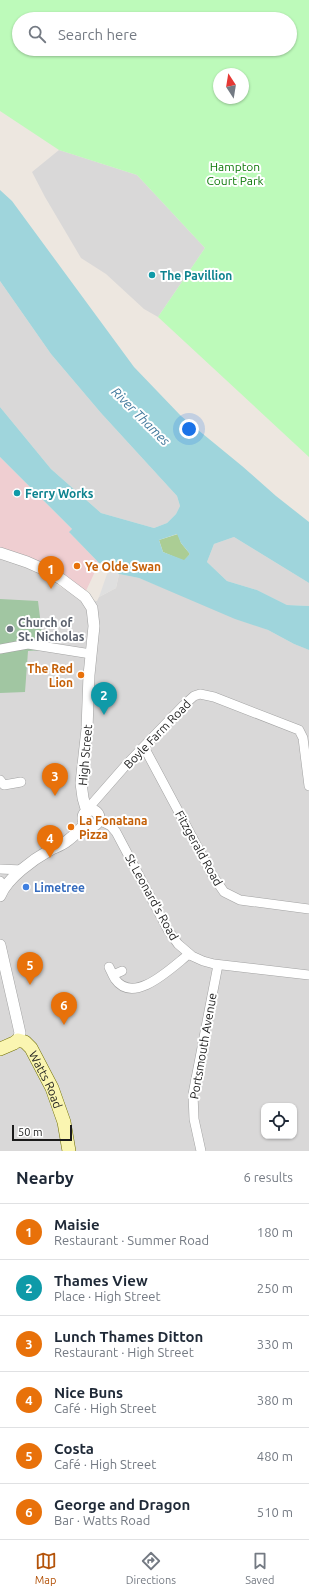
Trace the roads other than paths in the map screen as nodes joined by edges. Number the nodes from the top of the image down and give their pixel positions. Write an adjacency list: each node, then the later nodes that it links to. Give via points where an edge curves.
1 (0, 553): 3 (street, High Street, via 45,570 85,597 92,608 94,626)
2 (0, 649): 3 (street, via 28,644)
3 (90, 654): 8 (street, High Street, via 87,729 81,783 83,798)
4 (144, 747): 7 (street, Boyle Farm Road, via 194,696 200,694 214,697 302,733); 8 (street, Boyle Farm Road, via 95,800); 14 (street, Fitzgerald Road, via 224,892 240,900)
5 (0, 780): 6 (street, via 4,785)
6 (21, 782)
7 (309, 786)
8 (89, 811): 9 (street, via 98,814); 10 (street, via 83,817)
9 (99, 820): 10 (street, via 95,826); 16 (street, St Leonard's Road, via 111,826 116,832 168,930)
10 (86, 824): 12 (street, via 66,842)
11 (0, 869): 12 (street)
12 (22, 870): 13 (street)
13 (1, 889)
14 (309, 909)
15 (0, 945): 20 (street, via 20,1033)
16 (189, 954): 17 (street, St Leonard's Road); 18 (street, via 151,983 140,987 130,989 124,986 115,979 111,971)
17 (218, 965): 19 (street, St Leonard's Road); 23 (street, Portsmouth Avenue, via 192,1102)
18 (122, 971)
19 (309, 975)
20 (18, 1040): 21 (main road); 22 (main road, Watts Road, via 31,1048 52,1088 64,1122)
21 (0, 1049)
22 (69, 1151)
23 (201, 1151)

